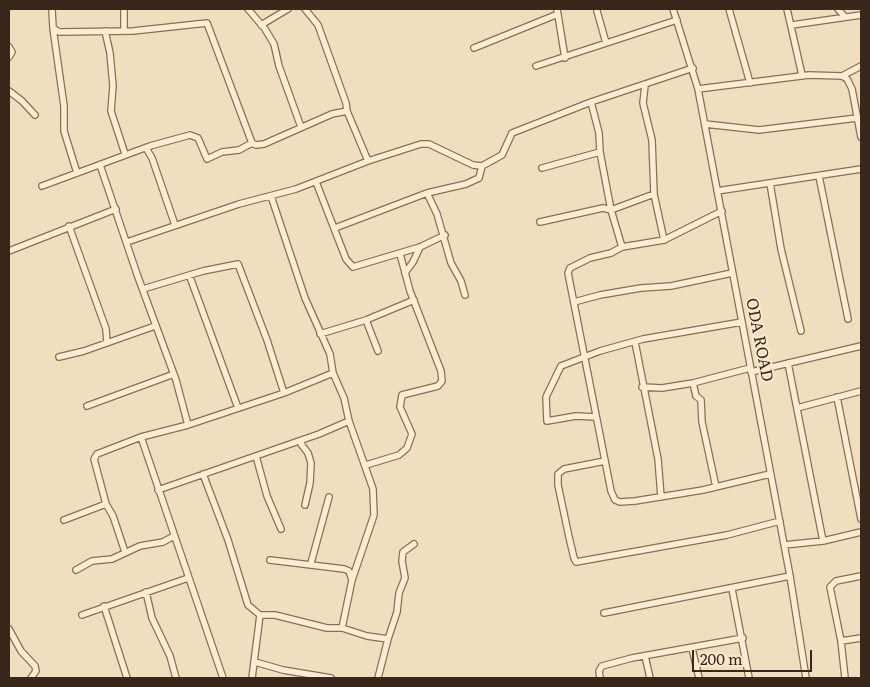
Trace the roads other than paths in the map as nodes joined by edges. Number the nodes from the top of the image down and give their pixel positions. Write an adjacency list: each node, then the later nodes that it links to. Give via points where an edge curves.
1 (52, 9): 18 (street)
2 (124, 9): 19 (street)
3 (248, 9): 16 (street)
4 (288, 9): 16 (street)
5 (305, 9): 36 (street, via 318,24)
6 (673, 9): 15 (street, ODA ROAD)
7 (729, 9): 31 (street)
8 (787, 9): 17 (street)
9 (838, 9): 13 (street); 14 (street)
10 (558, 11): 23 (street); 25 (street)
11 (596, 12): 21 (street)
12 (861, 16): 13 (street)
13 (845, 17): 14 (street)
14 (836, 18): 17 (street)
15 (677, 20): 21 (street); 28 (street, ODA ROAD)
16 (261, 25): 40 (street, via 274,44)
17 (792, 25): 29 (street)
18 (53, 28): 20 (street, via 58,32); 51 (street, via 63,97 64,131)
19 (124, 31): 20 (street); 42 (street, via 207,23)
20 (105, 32): 45 (street, via 112,69 111,111)
21 (606, 43): 25 (street)
22 (9, 47): 24 (street, via 12,52)
23 (474, 48)
24 (9, 57)
25 (564, 58): 26 (street)
26 (536, 66)
27 (861, 66): 30 (street)
28 (693, 68): 32 (street); 33 (street, ODA ROAD)
29 (802, 76): 30 (street); 31 (street)
30 (842, 76): 38 (street, via 852,89)
31 (750, 83): 33 (street)
32 (645, 85): 35 (street); 58 (street, via 643,103 652,140)
33 (698, 89): 39 (street, ODA ROAD)
34 (9, 91): 37 (street)
35 (591, 102): 44 (street); 48 (street, via 512,133 502,156)
36 (347, 110): 40 (street); 46 (street)
37 (35, 115)
38 (857, 118): 39 (street, via 759,130); 41 (street)
39 (705, 124): 56 (street, ODA ROAD)
40 (301, 127): 42 (street, via 264,144)
41 (861, 137)
42 (252, 143): 43 (street, via 207,159 194,135)
43 (146, 148): 45 (street); 64 (street)
44 (600, 152): 49 (street); 61 (street)
45 (125, 154): 47 (street)
46 (368, 162): 48 (street, via 429,144 473,165); 53 (street)
47 (100, 165): 51 (street); 60 (street)
48 (482, 166): 57 (street, via 479,178)
49 (542, 168)
50 (861, 169): 52 (street)
51 (77, 173): 55 (street)
52 (819, 176): 54 (street); 81 (street)
53 (316, 182): 59 (street); 66 (street)
54 (770, 183): 56 (street); 85 (street)
55 (42, 186)
56 (717, 191): 62 (street, ODA ROAD)
57 (427, 193): 66 (street); 67 (street)
58 (654, 194): 61 (street); 68 (street)
59 (271, 196): 64 (street); 86 (street, via 304,298)
60 (116, 209): 65 (street); 69 (street)
61 (611, 210): 63 (street, via 602,208); 71 (street)
62 (722, 211): 68 (street); 75 (street, ODA ROAD)
63 (540, 222)
64 (175, 225): 69 (street)
65 (69, 226): 72 (street); 87 (street)
66 (335, 228): 73 (street, via 346,259 353,267)
67 (445, 235): 70 (street); 78 (street)
68 (664, 240): 71 (street)
69 (127, 242): 77 (street)
70 (420, 247): 73 (street); 74 (street)
71 (622, 247): 80 (street, via 570,268 568,273)
72 (9, 251)
73 (400, 254): 74 (street)
74 (406, 273): 79 (street)
75 (732, 273): 80 (street); 83 (street, ODA ROAD)
76 (190, 277): 77 (street); 100 (street, via 238,264); 103 (street)
77 (143, 289): 84 (street)
78 (465, 295)
79 (414, 300): 82 (street); 112 (street, via 442,381 438,386 402,396 400,407 412,434 408,448 399,455)
80 (574, 302): 92 (street)
81 (848, 319)
82 (366, 320): 86 (street); 90 (street)
83 (742, 322): 88 (street); 94 (street, ODA ROAD)
84 (155, 326): 87 (street); 96 (street)
85 (800, 330)
86 (320, 334): 95 (street, via 330,354)
87 (109, 340): 91 (street)
88 (634, 342): 92 (street); 98 (street)
89 (861, 346): 93 (street)
90 (378, 351)
91 (58, 356)
92 (584, 358): 105 (street); 105 (street, via 559,369 546,397 546,416 550,422 576,416)
93 (788, 363): 94 (street); 104 (street)
94 (751, 370): 97 (street); 114 (street, ODA ROAD)
95 (333, 373): 100 (street); 106 (street, via 344,398)
96 (174, 374): 102 (street); 107 (street)
97 (693, 383): 98 (street, via 662,388); 115 (street, via 696,396 701,400 702,422)
98 (642, 387): 118 (street, via 658,459)
99 (861, 391): 101 (street)
100 (284, 394): 103 (street)
101 (837, 397): 104 (street); 121 (street)
102 (87, 406)
103 (238, 408): 107 (street)
104 (797, 408): 127 (street)
105 (596, 417): 111 (street)
106 (349, 421): 109 (street); 112 (street)
107 (188, 425): 108 (street)
108 (141, 437): 116 (street); 119 (street, via 94,457)
109 (302, 440): 110 (street); 120 (street, via 301,445 311,463)
110 (256, 456): 113 (street); 124 (street, via 267,496)
111 (605, 461): 118 (street, via 611,491 618,502); 123 (street, via 564,469 558,474 568,537 576,562 727,535)
112 (366, 465): 137 (street, via 373,489 374,515)
113 (204, 474): 116 (street); 143 (street, via 248,605)
114 (770, 474): 115 (street); 123 (street, ODA ROAD)
115 (716, 487): 118 (street)
116 (158, 490): 126 (street)
117 (329, 497): 132 (street)
118 (661, 497)
119 (106, 504): 122 (street); 130 (street)
120 (305, 505)
121 (861, 519)
122 (64, 520)
123 (780, 521): 129 (street, ODA ROAD)
124 (281, 529)
125 (861, 532): 127 (street)
126 (174, 536): 130 (street); 136 (street)
127 (823, 541): 129 (street)
128 (414, 544): 148 (street, via 403,552 406,578)
129 (784, 545): 134 (street, ODA ROAD)
130 (125, 552): 133 (street, via 109,560 92,561)
131 (270, 560): 132 (street)
132 (311, 564): 137 (street, via 347,570)
133 (76, 570)
134 (790, 576): 138 (street); 164 (street, ODA ROAD)
135 (861, 576): 149 (street, via 836,581 830,587)
136 (188, 578): 139 (street); 156 (street)
137 (352, 580): 144 (street)
138 (732, 589): 141 (street); 146 (street)
139 (146, 592): 140 (street); 155 (street, via 152,618 170,656)
140 (104, 606): 142 (street); 154 (street)
141 (604, 613)
142 (82, 615)
143 (260, 615): 144 (street); 152 (street)
144 (342, 628): 148 (street)
145 (9, 629): 153 (street, via 34,666 36,671)
146 (743, 638): 150 (street); 163 (street)
147 (861, 638): 149 (street)
148 (388, 639): 159 (street)
149 (841, 641): 165 (street)
150 (692, 648): 151 (street); 162 (street)
151 (645, 656): 160 (street, via 602,666); 161 (street)
152 (255, 662): 157 (street); 158 (street)
153 (31, 678)
154 (127, 678)
155 (176, 678)
156 (223, 678)
157 (252, 678)
158 (331, 678)
159 (378, 678)
160 (600, 678)
161 (650, 678)
162 (699, 678)
163 (749, 678)
164 (806, 678)
165 (845, 678)

